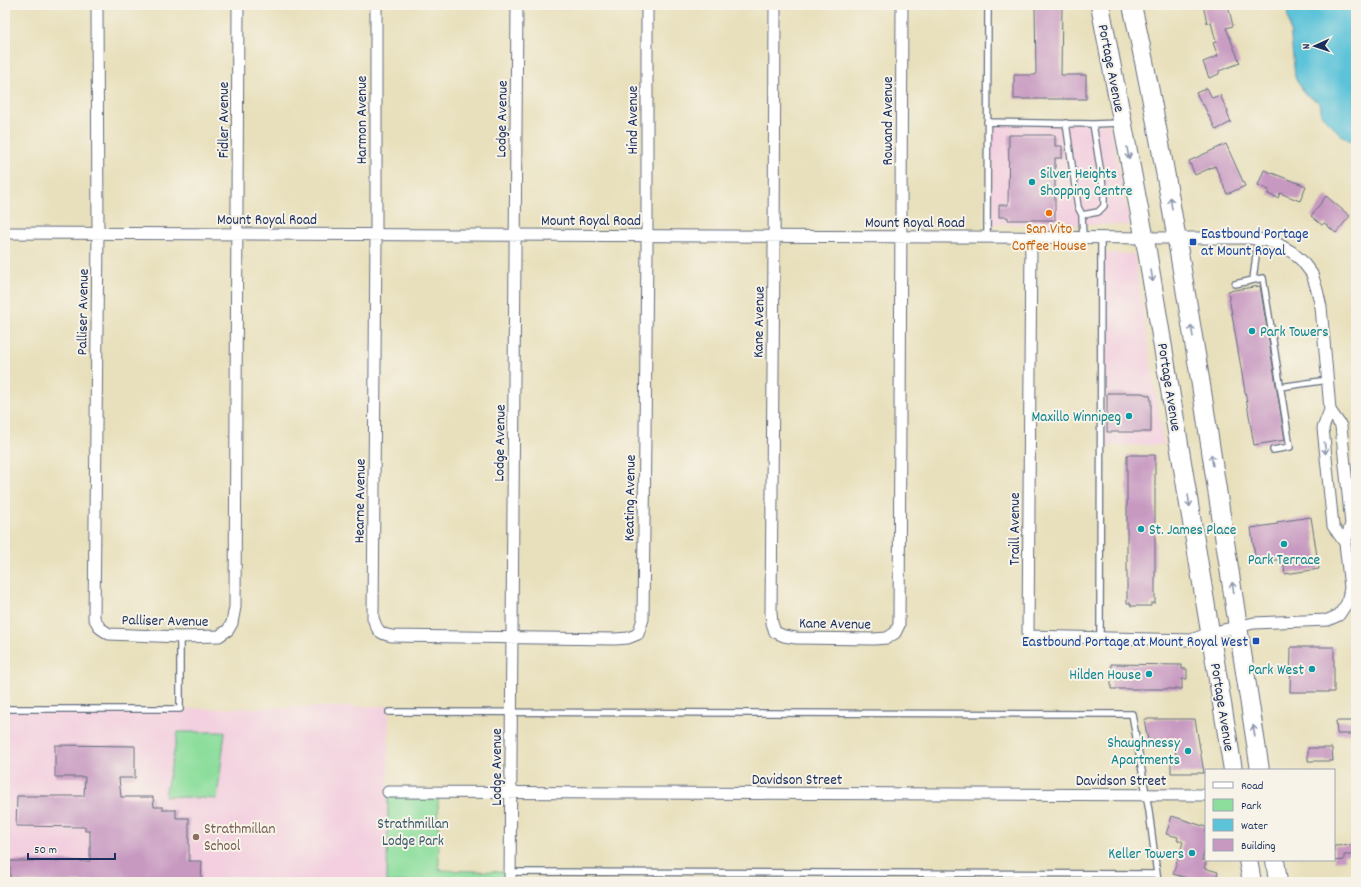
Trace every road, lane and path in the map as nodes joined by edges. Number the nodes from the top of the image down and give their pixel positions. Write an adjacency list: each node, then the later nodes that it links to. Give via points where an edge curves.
1 (98, 5): 17 (street)
2 (238, 5): 18 (street, Fidler Avenue)
3 (376, 5): 19 (street, Harmon Avenue)
4 (518, 5): 20 (street, Lodge Avenue)
5 (647, 5): 21 (street, Hind Avenue)
6 (775, 5): 22 (street)
7 (902, 5): 23 (street, Rowand Avenue)
8 (988, 5): 11 (lane)
9 (1100, 5): 12 (highway, Portage Avenue)
10 (1132, 5): 29 (highway, Portage Avenue, one-way to 10)
11 (987, 122): 13 (lane); 24 (lane)
12 (1123, 123): 14 (lane); 28 (highway, Portage Avenue, one-way to 28)
13 (1066, 124): 14 (lane); 15 (lane, via 1078,207)
14 (1093, 124): 15 (lane, via 1104,206 1098,212)
15 (1082, 215): 26 (lane)
16 (5, 233): 17 (street, Mount Royal Road)
17 (98, 233): 18 (street, Mount Royal Road); 40 (street, Palliser Avenue, via 94,618 100,628 109,634)
18 (238, 234): 19 (street, Mount Royal Road); 40 (street, Palliser Avenue, via 235,607 232,623 228,630 219,636)
19 (376, 234): 20 (street, Mount Royal Road); 41 (street, Hearne Avenue, via 373,618 376,629 384,635 392,636)
20 (515, 234): 21 (street, Mount Royal Road); 41 (street, Lodge Avenue)
21 (647, 235): 22 (street, Mount Royal Road); 41 (street, Keating Avenue, via 643,619 638,634 628,638)
22 (774, 236): 23 (street, Mount Royal Road); 23 (street, Kane Avenue, via 772,623 775,632 796,638 874,639 886,638 895,633 899,625)
23 (902, 237): 24 (street, Mount Royal Road)
24 (987, 237): 25 (street, Mount Royal Road)
25 (1031, 238): 26 (street, Mount Royal Road); 42 (street, Traill Avenue, via 1028,636)
26 (1083, 238): 27 (street, Mount Royal Road)
27 (1101, 238): 28 (street, Mount Royal Road); 42 (lane)
28 (1145, 238): 29 (street, Mount Royal Road); 39 (highway, Portage Avenue, one-way to 39)
29 (1177, 238): 30 (street, Mount Royal Road); 38 (highway, Portage Avenue, one-way to 29)
30 (1258, 239): 31 (lane); 33 (street, Mount Royal Road, via 1278,244 1292,252 1312,274 1321,307)
31 (1253, 280): 32 (lane); 34 (lane, via 1263,278)
32 (1235, 284)
33 (1328, 380): 34 (lane); 35 (street, Mount Royal Road)
34 (1280, 387): 36 (lane, via 1290,447)
35 (1330, 410): 37 (street, via 1341,426 1342,433 1352,524); 37 (street, one-way to 37, via 1323,428 1333,526)
36 (1273, 450)
37 (1345, 543): 38 (street, Traill Avenue, via 1350,588 1347,603 1339,615 1328,620 1254,623)
38 (1239, 627): 39 (street, Traill Avenue); 47 (highway, Portage Avenue, one-way to 38)
39 (1210, 633): 42 (street, Traill Avenue, via 1191,640); 46 (highway, Portage Avenue)
40 (180, 637): 43 (lane, via 180,709)
41 (512, 638): 45 (street, Lodge Avenue)
42 (1100, 638)
43 (5, 709)
44 (389, 712): 45 (lane)
45 (511, 712): 49 (street, Lodge Avenue); 50 (lane, via 1132,714)
46 (1233, 769)
47 (1260, 769)
48 (388, 792): 49 (street, Davidson Street)
49 (511, 792): 50 (street, Davidson Street); 55 (street, Lodge Avenue)
50 (1147, 795): 51 (street, Davidson Street); 54 (lane)
51 (1205, 795)
52 (1248, 861): 57 (highway)
53 (1274, 861): 58 (highway)
54 (1157, 874): 55 (lane); 56 (lane)
55 (510, 877)
56 (1158, 882)
57 (1252, 882)
58 (1278, 882)

